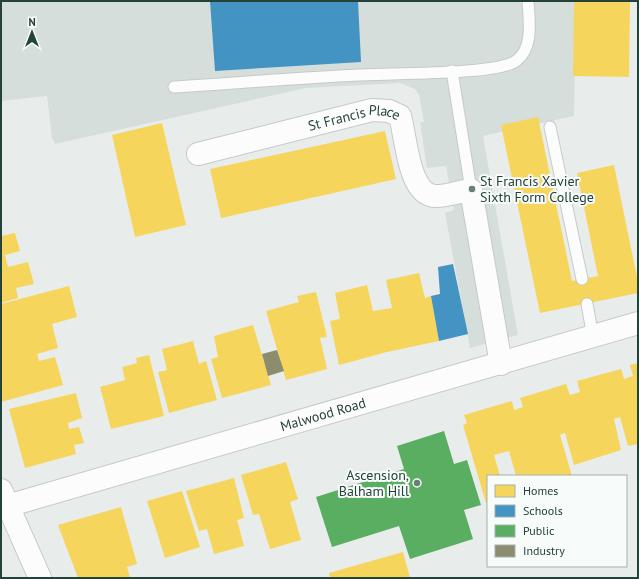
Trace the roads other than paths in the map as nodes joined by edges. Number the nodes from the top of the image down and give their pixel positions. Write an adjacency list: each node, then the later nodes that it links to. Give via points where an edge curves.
1 (528, 1): 2 (lane, via 529,34 526,51 516,61 503,66)
2 (452, 71): 3 (lane); 6 (lane)
3 (174, 87)
4 (550, 126): 7 (lane)
5 (198, 154): 6 (street, St Francis Place, via 372,110 390,111 400,116 410,165 419,186 425,192 434,196)
6 (471, 190): 11 (street)
7 (582, 279)
8 (587, 304): 10 (lane)
9 (638, 323): 10 (street, Malwood Road)
10 (593, 336): 11 (street, Malwood Road)
11 (501, 364): 12 (street, Malwood Road)
12 (4, 498): 13 (street)
13 (40, 578)

